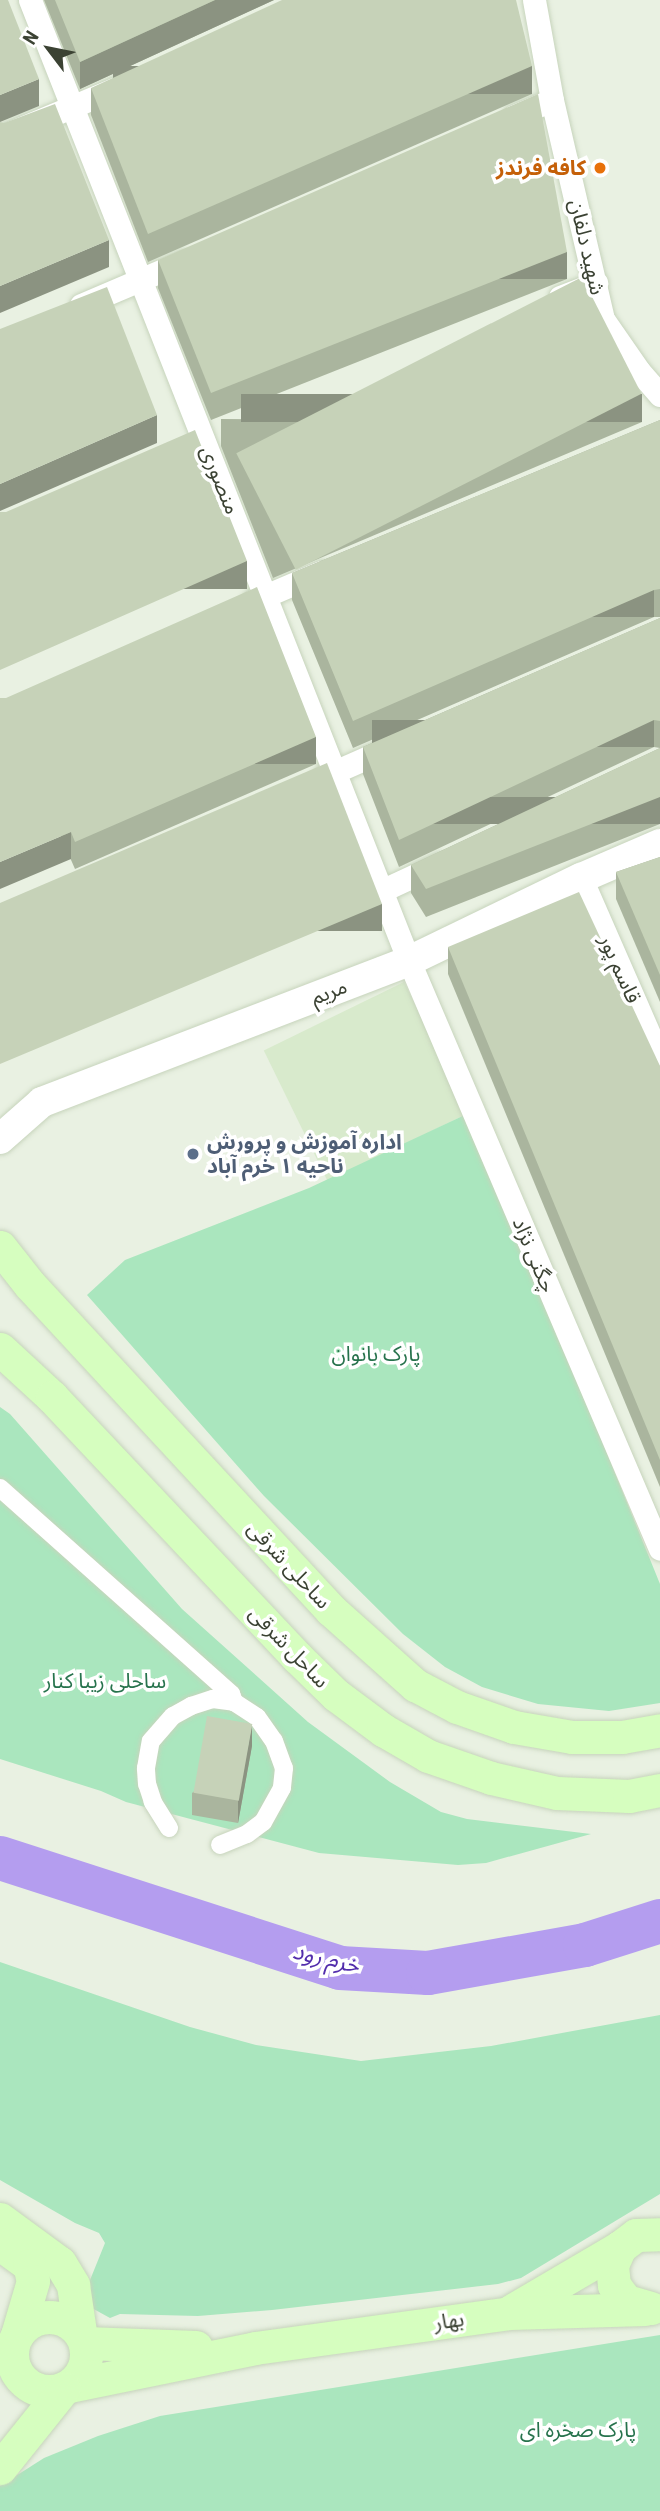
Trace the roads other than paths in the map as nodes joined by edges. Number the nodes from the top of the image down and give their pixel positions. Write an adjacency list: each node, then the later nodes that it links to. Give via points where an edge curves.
1 (30, 0): 5 (street, منصوری)
2 (534, 0): 4 (street, شهید دلفان)
3 (134, 80): 5 (street)
4 (552, 100): 6 (street); 10 (street, شهید دلفان)
5 (73, 108): 7 (street); 9 (street, منصوری)
6 (490, 126)
7 (0, 137)
8 (203, 252): 9 (street)
9 (141, 280): 12 (street); 15 (street, منصوری)
10 (596, 283): 11 (street); 13 (street, شهید دلفان, via 603,318)
11 (534, 308)
12 (64, 312)
13 (660, 395)
14 (227, 428): 15 (street)
15 (203, 438): 16 (street); 18 (street, منصوری)
16 (177, 449)
17 (342, 564): 18 (street)
18 (265, 596): 19 (street); 21 (street, منصوری)
19 (227, 612)
20 (410, 739): 21 (street)
21 (335, 772): 22 (street); 26 (street, منصوری)
22 (298, 788)
23 (660, 844): 25 (street, مریم)
24 (457, 855): 26 (street)
25 (581, 878): 27 (street, مریم); 28 (street, قاسم پور)
26 (382, 891): 27 (street, منصوری)
27 (409, 961): 29 (street, مریم, via 42,1102); 33 (street, چگنی نژاد)
28 (660, 1059)
29 (0, 1139)
30 (0, 1247): 35 (main road, ساحلی شرقی, via 37,1293 331,1610 415,1685 457,1707 514,1727 572,1737 622,1737)
31 (0, 1349): 36 (main road, ساحل شرقی, via 52,1397 336,1695 383,1730 428,1756 557,1793 629,1796)
32 (0, 1488): 34 (street, via 231,1694)
33 (660, 1549)
34 (234, 1702): 37 (street, via 213,1699 191,1706 173,1716 151,1741 147,1784); 38 (street, via 257,1717 274,1741 284,1768 282,1788 263,1822)
35 (660, 1730)
36 (660, 1790)
37 (169, 1828)
38 (220, 1845)
39 (0, 2219): 44 (main road, via 60,2263 72,2285)
40 (644, 2234): 42 (main road, via 612,2265 614,2285 626,2301); 43 (main road)
41 (0, 2244): 46 (main road, via 29,2265 33,2281)
42 (652, 2308): 43 (main road, بهار)
43 (509, 2313): 45 (main road, بهار)
44 (82, 2338): 45 (main road); 46 (main road, via 71,2323 48,2317 25,2325); 47 (main road, via 84,2368)
45 (255, 2348): 47 (main road)
46 (10, 2351): 47 (main road, via 23,2381 45,2391)
47 (66, 2387): 48 (main road)
48 (0, 2469)

